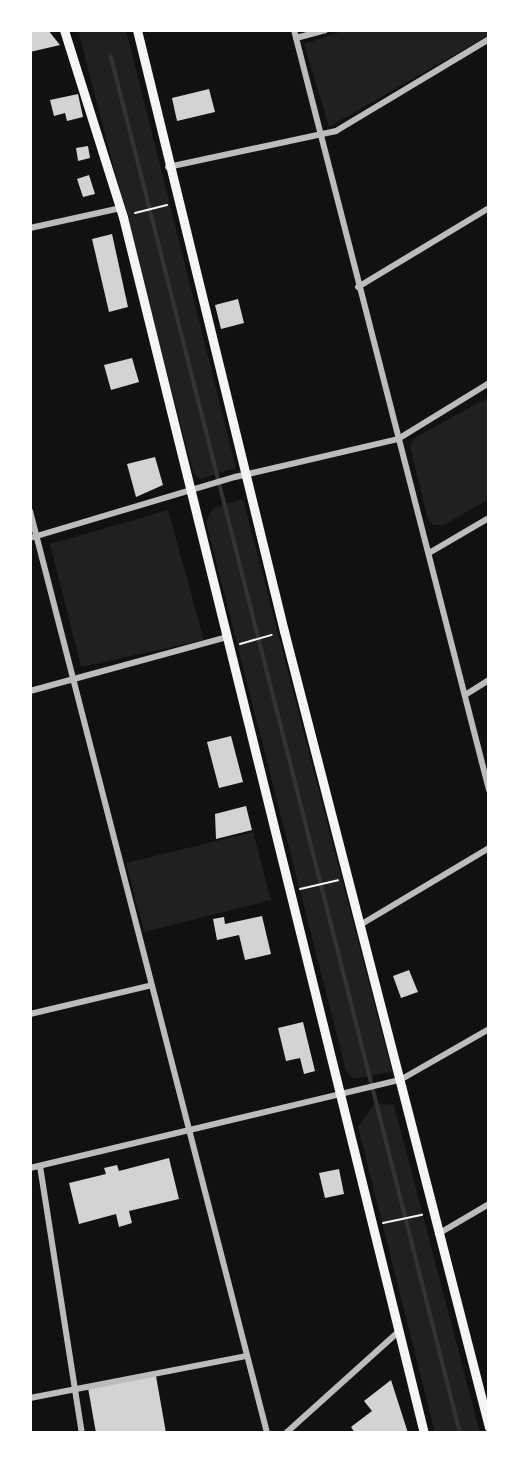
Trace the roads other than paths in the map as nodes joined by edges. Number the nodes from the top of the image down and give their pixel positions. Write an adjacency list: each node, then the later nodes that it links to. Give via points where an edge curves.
1 (64, 30): 9 (main road)
2 (137, 30): 8 (main road)
3 (294, 30): 5 (street)
4 (325, 30): 5 (street)
5 (297, 38): 7 (street)
6 (489, 39): 7 (street, via 336,131)
7 (320, 133): 8 (street); 12 (street)
8 (168, 167): 15 (main road)
9 (121, 208): 11 (street); 16 (main road)
10 (489, 208): 12 (street)
11 (30, 228)
12 (358, 287): 14 (street)
13 (489, 382): 14 (street)
14 (398, 439): 15 (street); 20 (street)
15 (245, 475): 16 (street); 28 (main road)
16 (192, 490): 19 (street); 21 (main road)
17 (30, 511): 19 (street)
18 (489, 518): 20 (street)
19 (33, 538): 22 (street)
20 (429, 552): 25 (street)
21 (229, 642): 22 (street); 33 (main road)
22 (74, 679): 24 (street); 29 (street)
23 (489, 680): 25 (street)
24 (30, 691)
25 (465, 695): 26 (street)
26 (489, 790)
27 (489, 848): 28 (street)
28 (360, 925): 32 (main road)
29 (148, 986): 30 (street); 34 (street)
30 (30, 1014)
31 (489, 1029): 32 (street)
32 (400, 1080): 33 (street); 38 (main road)
33 (343, 1094): 34 (street); 39 (main road)
34 (187, 1129): 35 (street); 40 (street)
35 (40, 1166): 36 (street); 41 (street)
36 (30, 1168)
37 (489, 1204): 38 (street)
38 (438, 1234): 43 (main road)
39 (397, 1333): 47 (street); 48 (main road)
40 (247, 1356): 41 (street); 46 (street)
41 (76, 1388): 42 (street); 45 (street)
42 (30, 1398)
43 (488, 1415): 44 (main road)
44 (489, 1427)
45 (82, 1433)
46 (267, 1433)
47 (286, 1433)
48 (424, 1433)

